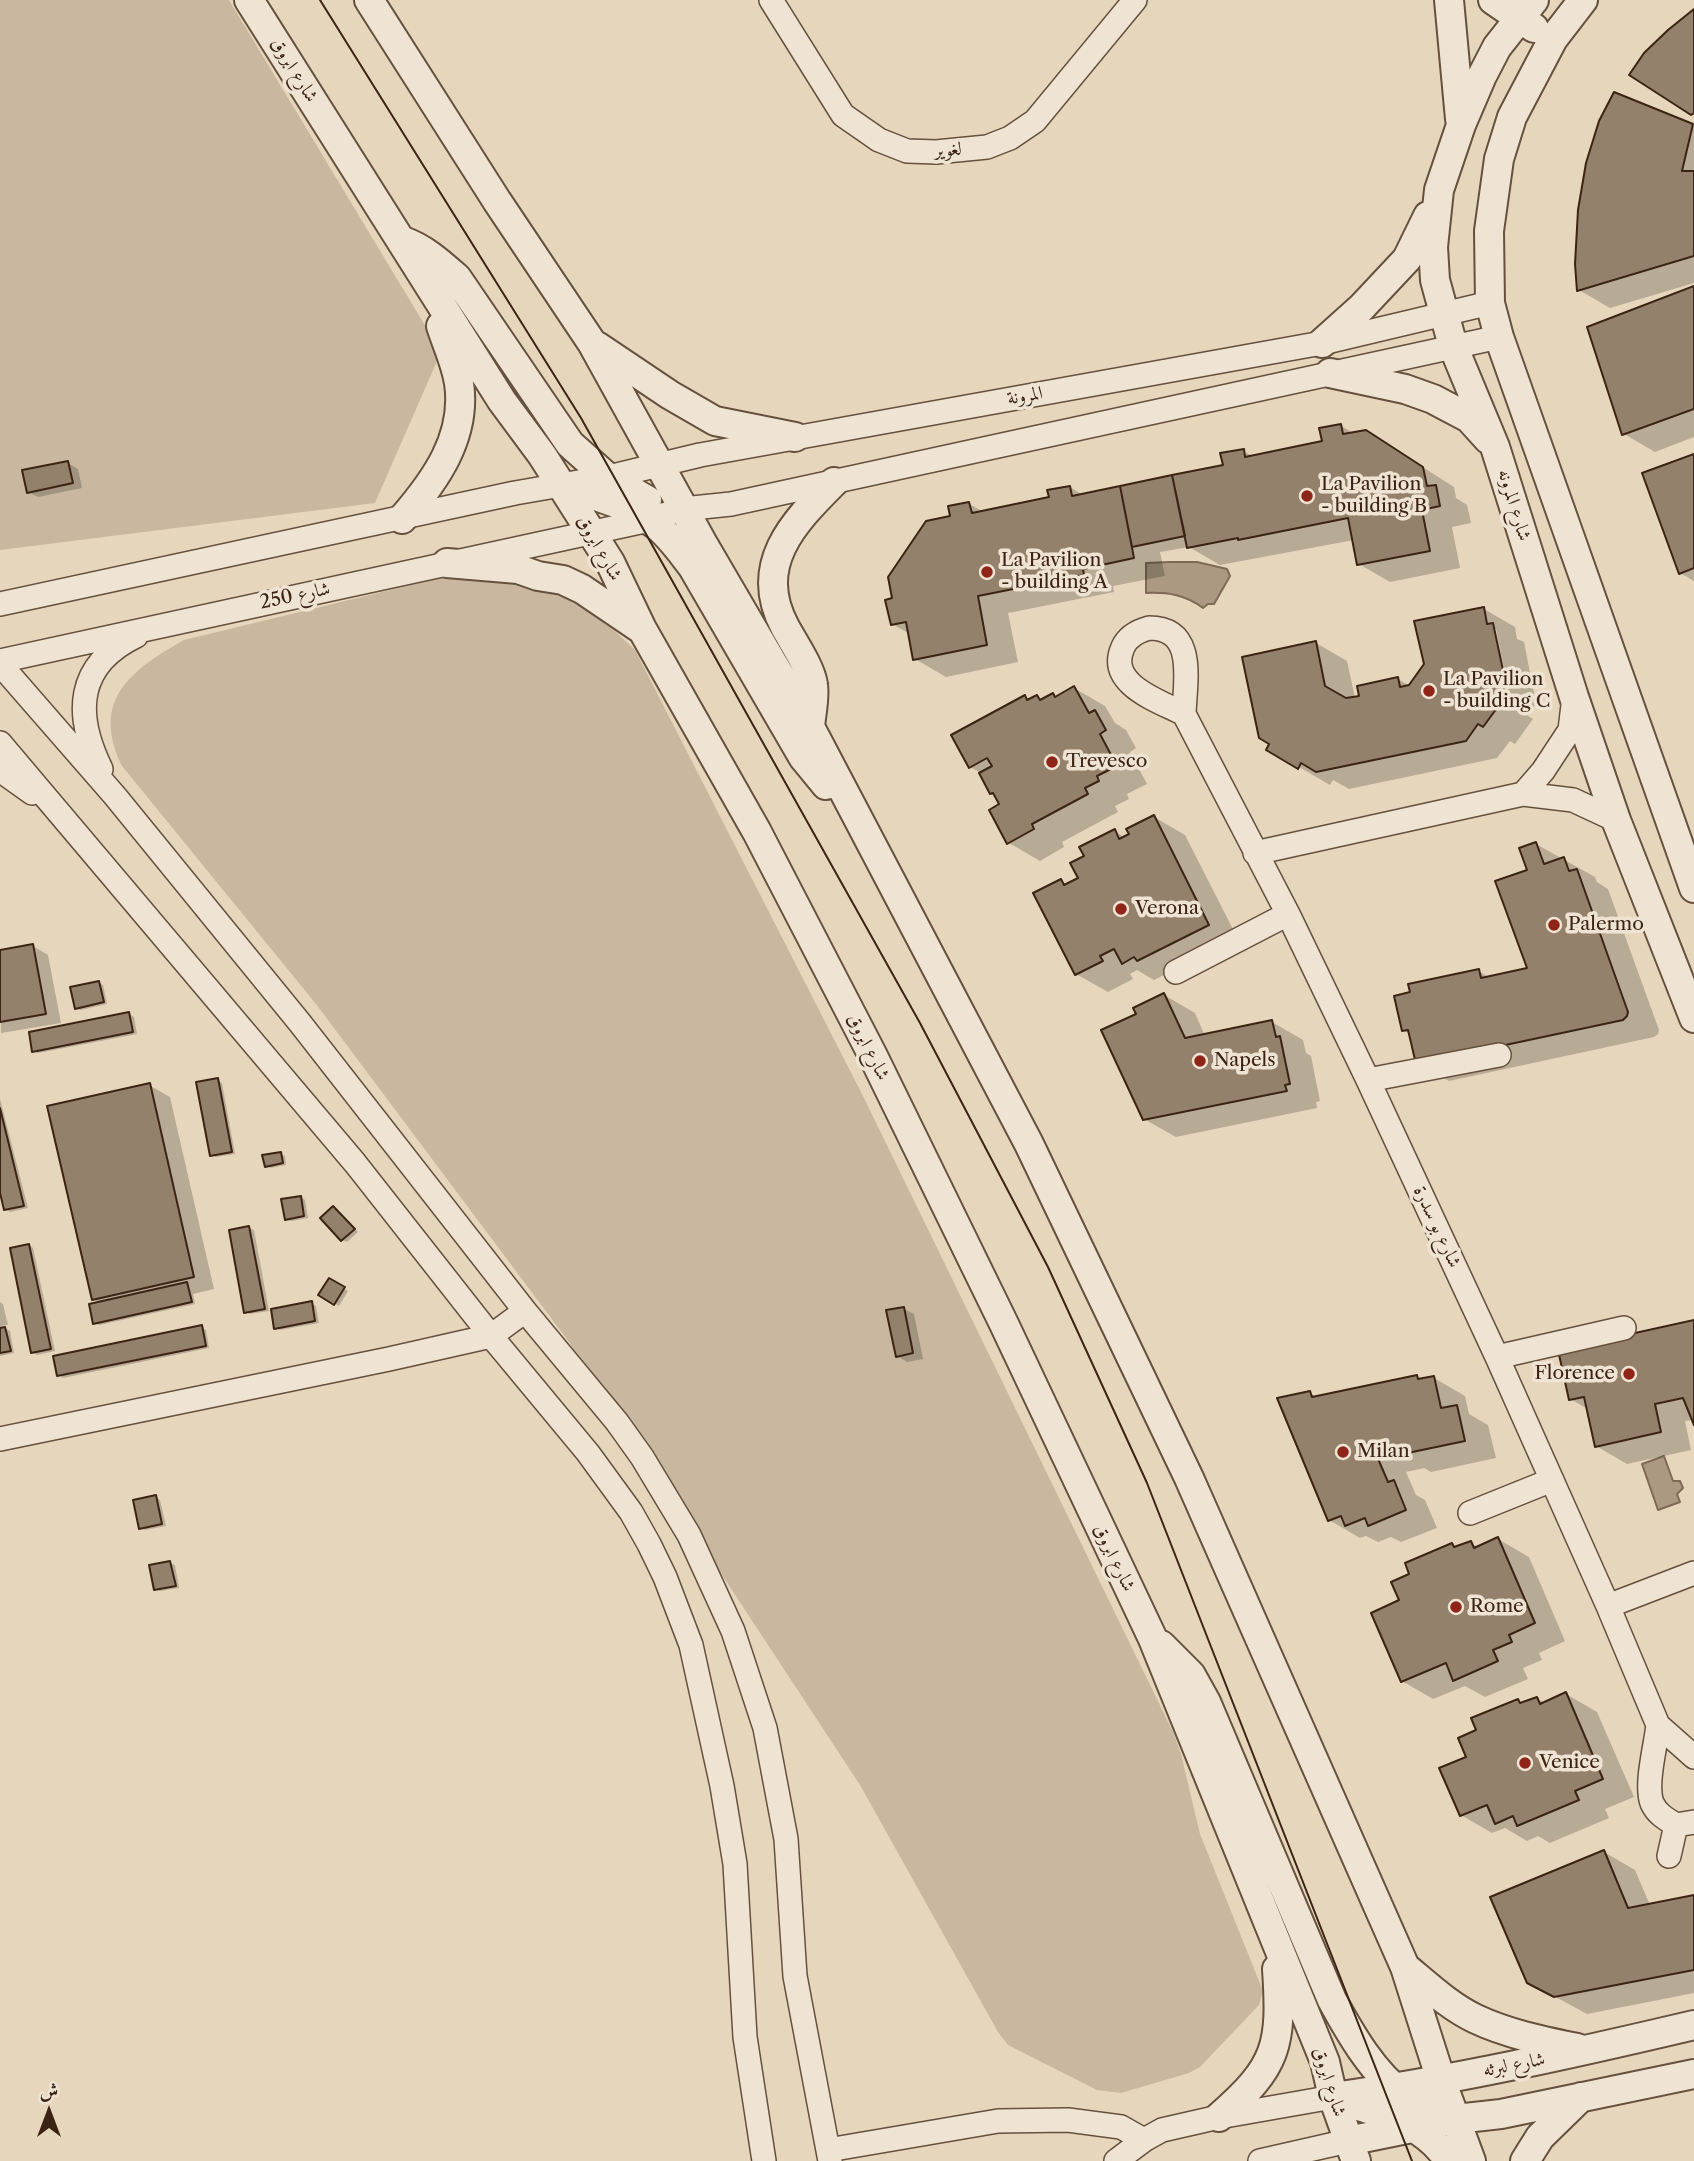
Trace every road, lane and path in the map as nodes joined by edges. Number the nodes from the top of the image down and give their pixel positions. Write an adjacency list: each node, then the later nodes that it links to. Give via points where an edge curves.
1 (248, 0): 12 (street, شارع ابروق)
2 (369, 0): 17 (street)
3 (771, 0): 4 (street, لغوير, via 842,115 907,151 936,152 988,147 1035,121)
4 (1136, 0)
5 (1449, 0): 10 (street)
6 (1493, 0): 8 (street)
7 (1582, 0): 9 (street)
8 (1527, 9): 9 (street); 10 (street, شارع المرونه, via 1497,47)
9 (1553, 39): 14 (street, via 1512,117 1499,159 1489,231)
10 (1461, 125): 11 (street, شارع المرونه)
11 (1439, 191): 15 (street, شارع المرونه, via 1434,280); 18 (street, via 1407,259)
12 (401, 240): 13 (street, شارع ابروق); 24 (street, via 433,257 457,278 570,444)
13 (434, 292): 26 (street, شارع ابروق); 28 (street, via 458,381 460,419 435,477)
14 (1490, 303): 15 (street, المرونة); 16 (street)
15 (1443, 315): 18 (street, المرونة); 19 (street, شارع المرونه)
16 (1499, 337): 19 (street); 47 (street)
17 (592, 343): 21 (street, via 715,421); 23 (street)
18 (1322, 344): 21 (street, المرونة)
19 (1454, 346): 20 (street); 22 (street, شارع المرونه)
20 (1330, 373): 22 (street, via 1405,388 1433,399 1469,418); 25 (street)
21 (795, 438): 23 (street, المرونة)
22 (1495, 447): 36 (street, شارع المرونه)
23 (658, 465): 24 (street, المرونة); 27 (street)
24 (607, 477): 26 (street, المرونة); 27 (street, via 638,496)
25 (834, 482): 27 (street, via 731,504); 38 (street, via 786,535 774,573 776,607 813,684)
26 (560, 485): 28 (street); 29 (street, via 611,501); 30 (street, شارع ابروق)
27 (683, 509): 29 (street); 38 (street)
28 (402, 519): 32 (street)
29 (647, 519): 30 (street); 44 (street, via 692,566 803,757)
30 (591, 532): 31 (street, شارع 250); 34 (street, شارع ابروق)
31 (447, 563): 33 (street, شارع 250); 34 (street, via 518,569 563,580)
32 (0, 604)
33 (170, 623): 35 (street, شارع 250); 42 (street, via 116,647 102,659 85,690 83,708 91,748)
34 (642, 629): 62 (street, شارع ابروق, via 757,832 872,1054)
35 (0, 662): 42 (street)
36 (1574, 696): 41 (street, via 1570,730); 45 (street, شارع المرونه)
37 (1184, 714): 46 (street, شارع بو سدرة)
38 (810, 727): 44 (street)
39 (0, 743): 43 (street)
40 (0, 770): 43 (street)
41 (1523, 794): 45 (street, via 1573,800); 46 (street)
42 (115, 796): 53 (street)
43 (61, 814): 55 (street, via 355,1163)
44 (858, 817): 68 (street, via 1029,1144 1189,1478)
45 (1616, 820): 50 (street, شارع المرونه)
46 (1255, 853): 48 (street, شارع بو سدرة)
47 (1694, 888)
48 (1288, 914): 49 (street); 52 (street, شارع بو سدرة)
49 (1176, 972)
50 (1694, 1018)
51 (1499, 1055): 52 (street)
52 (1368, 1080): 56 (street, شارع بو سدرة)
53 (525, 1311): 55 (street); 81 (street, via 642,1457 689,1535 733,1631 765,1728 786,1839 796,1976)
54 (1624, 1328): 56 (street)
55 (491, 1335): 57 (street); 82 (street, via 631,1512 665,1577 691,1645 735,1864 745,2037)
56 (1497, 1357): 58 (street, شارع بو سدرة)
57 (0, 1439)
58 (1552, 1480): 59 (street); 61 (street, شارع بو سدرة)
59 (1470, 1513)
60 (1694, 1573): 61 (street)
61 (1608, 1606): 63 (street, شارع بو سدرة)
62 (1153, 1639): 67 (street, شارع ابروق); 73 (street, via 1196,1684 1332,2000 1347,2028)
63 (1658, 1725): 64 (street, شارع بو سدرة); 65 (street, شارع بو سدرة, via 1650,1795 1656,1810)
64 (1694, 1757)
65 (1685, 1824): 66 (street)
66 (1670, 1856)
67 (1276, 1945): 74 (street, شارع ابروق, via 1325,2062); 76 (street, via 1277,2038 1263,2073)
68 (1405, 1967): 70 (street, via 1475,2019); 72 (street)
69 (1694, 2025): 70 (street, شارع لبرثه)
70 (1587, 2050): 72 (street, شارع لبرثه)
71 (1694, 2074): 75 (street)
72 (1441, 2080): 73 (street, شارع لبرثه); 77 (street)
73 (1394, 2088): 74 (street, شارع لبرثه); 77 (street, via 1422,2106)
74 (1333, 2097): 76 (street); 78 (street, via 1385,2113); 80 (street, شارع ابروق)
75 (1581, 2097): 77 (street); 87 (street, via 1540,2137)
76 (1219, 2117): 79 (street, via 1162,2130)
77 (1456, 2119): 78 (street); 86 (street)
78 (1414, 2128): 80 (street); 85 (street)
79 (1144, 2140): 81 (street, via 1121,2127 1068,2120 999,2121); 83 (street)
80 (1352, 2151): 84 (street)
81 (829, 2156)
82 (764, 2161)
83 (1116, 2161)
84 (1260, 2161)
85 (1449, 2161)
86 (1471, 2161)
87 (1525, 2161)

